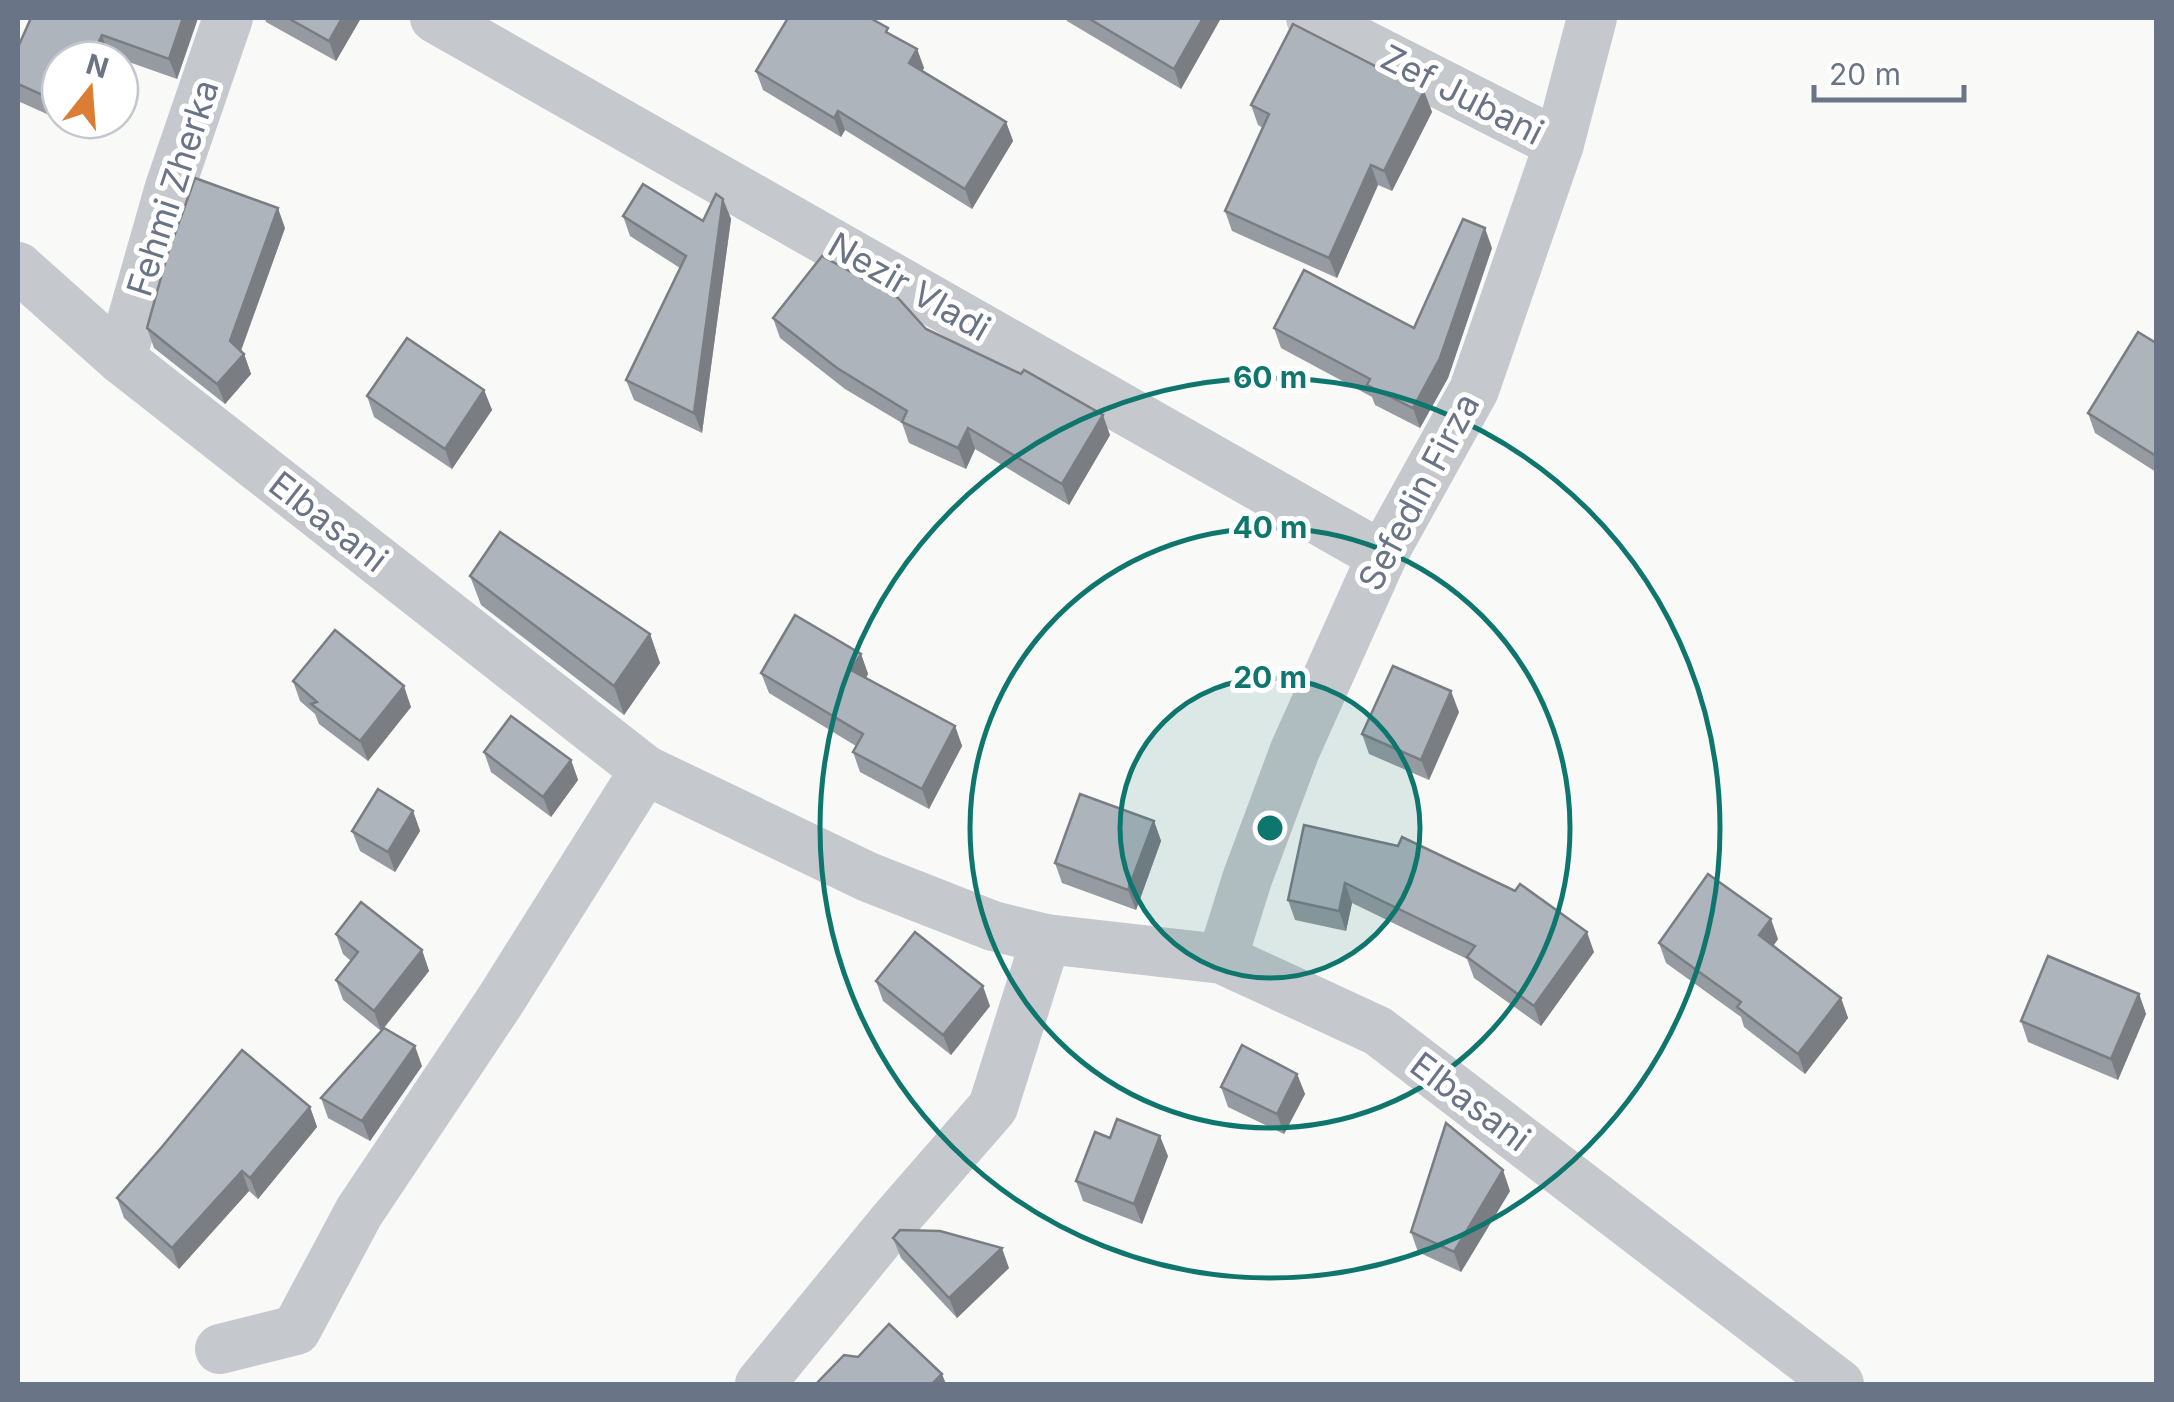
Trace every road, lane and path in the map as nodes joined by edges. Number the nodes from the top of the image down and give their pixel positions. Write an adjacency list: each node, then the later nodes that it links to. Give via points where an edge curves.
1 (228, 18): 7 (street, Fehmi Zherka)
2 (436, 18): 8 (street, Nezir Vladi)
3 (1311, 18): 5 (street, Zef Jubani)
4 (1592, 18): 5 (street, Sefedin Firza)
5 (1559, 144): 8 (street, Sefedin Firza, via 1474,390)
6 (18, 266): 7 (street, Elbasani)
7 (120, 359): 9 (street, Elbasani)
8 (1382, 556): 11 (street, Sefedin Firza, via 1295,750)
9 (645, 770): 10 (street, Elbasani, via 868,876 992,926); 12 (street, via 359,1212 296,1330)
10 (1046, 939): 11 (street, Elbasani); 13 (street, via 993,1107)
11 (1222, 959): 14 (street, Elbasani, via 1378,1031)
12 (220, 1349)
13 (760, 1384)
14 (1839, 1384)

